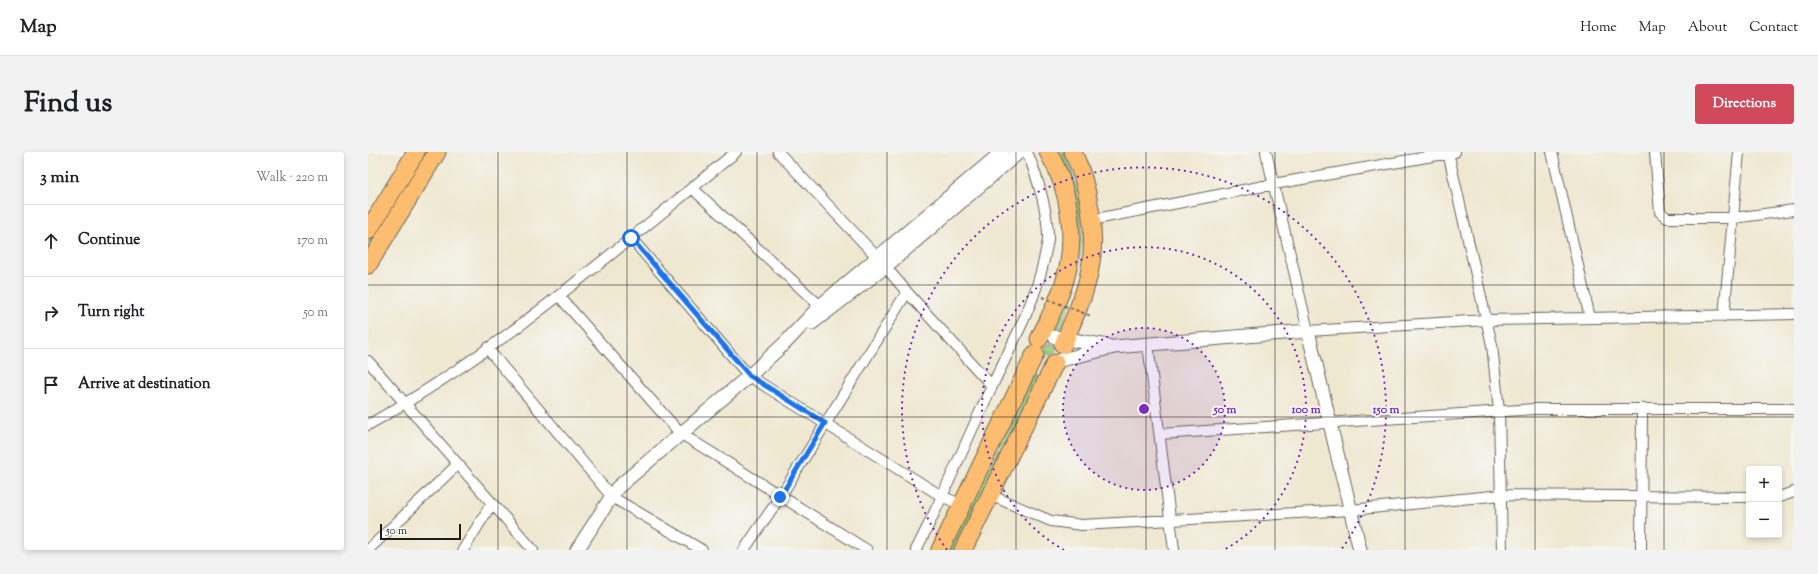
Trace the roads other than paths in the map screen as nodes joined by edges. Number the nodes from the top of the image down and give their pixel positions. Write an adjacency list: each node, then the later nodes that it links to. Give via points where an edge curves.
1 (416, 152): 15 (highway)
2 (437, 152): 16 (highway)
3 (736, 152): 18 (street)
4 (778, 152): 24 (street)
5 (1002, 152): 24 (street)
6 (1018, 152): 24 (street)
7 (1027, 152): 41 (street, via 1043,200 1048,239 1038,285 1018,335)
8 (1048, 152): 38 (highway, via 1063,186 1069,213 1071,247)
9 (1073, 152): 21 (highway, via 1086,191)
10 (1266, 152): 17 (street)
11 (1451, 152): 17 (street); 32 (street)
12 (1552, 152): 31 (street)
13 (1655, 152): 20 (street, via 1660,212 1666,218)
14 (1739, 152): 20 (street)
15 (402, 174): 16 (highway); 22 (highway)
16 (417, 184): 25 (highway)
17 (1274, 184): 21 (street); 33 (street)
18 (692, 188): 23 (street); 28 (street)
19 (1794, 210): 20 (street)
20 (1733, 218): 30 (street)
21 (1091, 220): 38 (highway, via 1090,269 1082,298)
22 (368, 231)
23 (631, 238): 27 (street); 40 (street)
24 (881, 262): 26 (street); 28 (street); 34 (street)
25 (368, 265)
26 (907, 292): 41 (street); 47 (street)
27 (558, 296): 37 (street); 49 (street)
28 (820, 306): 34 (street)
29 (1794, 314): 30 (street)
30 (1724, 316): 31 (street)
31 (1590, 318): 32 (street)
32 (1487, 320): 33 (street); 45 (street)
33 (1308, 331): 35 (street); 46 (street)
34 (785, 343): 40 (street)
35 (1148, 344): 36 (street); 50 (street)
36 (1114, 347): 38 (street); 38 (street)
37 (487, 348): 42 (street); 56 (street)
38 (1053, 348): 53 (highway); 62 (highway)
39 (368, 362): 42 (street)
40 (750, 376): 47 (street); 49 (street)
41 (992, 386): 58 (street)
42 (405, 405): 48 (street); 51 (street)
43 (1642, 409): 44 (street); 45 (street); 59 (street)
44 (1794, 409)
45 (1499, 411): 46 (street); 54 (street)
46 (1330, 422): 50 (street); 63 (street)
47 (825, 423): 57 (street); 58 (street)
48 (368, 425)
49 (680, 434): 56 (street, via 617,488); 57 (street)
50 (1160, 434): 64 (street)
51 (458, 464): 61 (street); 65 (street)
52 (1794, 492): 55 (street)
53 (990, 495): 64 (street, via 1035,516 1068,524); 74 (highway)
54 (1502, 495): 59 (street); 63 (street); 77 (street)
55 (1782, 496)
56 (612, 497): 68 (street); 69 (street)
57 (780, 497): 70 (street); 71 (street)
58 (943, 497): 62 (street); 72 (street)
59 (1642, 497): 60 (street); 78 (street)
60 (1746, 497)
61 (492, 503): 66 (street); 67 (street)
62 (963, 505): 73 (highway)
63 (1351, 510): 64 (street); 76 (street)
64 (1170, 520): 75 (street)
65 (368, 550)
66 (463, 550)
67 (533, 550)
68 (577, 550)
69 (702, 550)
70 (744, 550)
71 (866, 550)
72 (916, 550)
73 (940, 550)
74 (963, 550)
75 (1174, 550)
76 (1360, 550)
77 (1502, 550)
78 (1641, 550)

